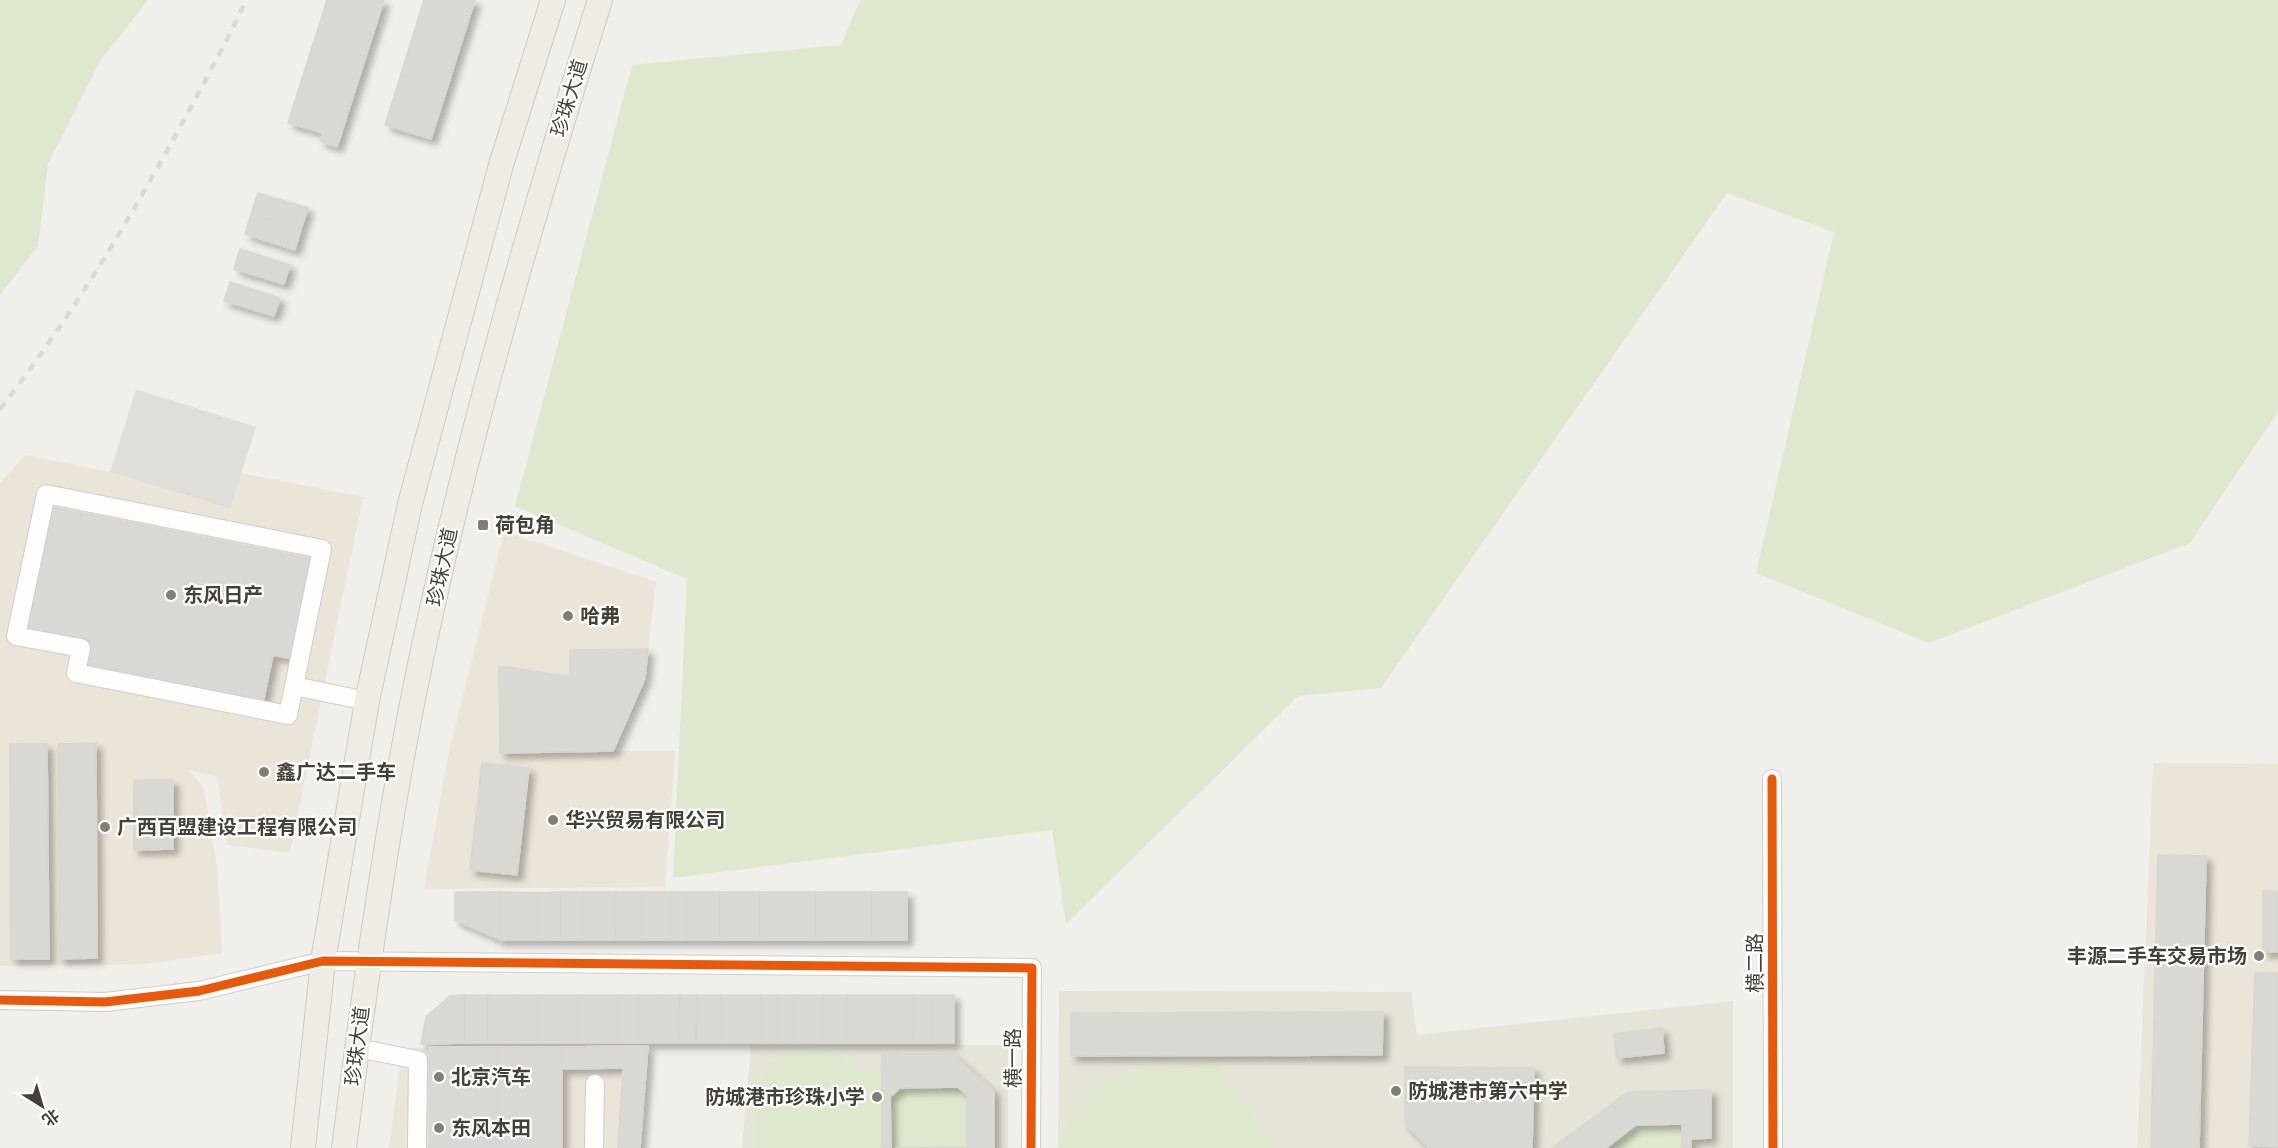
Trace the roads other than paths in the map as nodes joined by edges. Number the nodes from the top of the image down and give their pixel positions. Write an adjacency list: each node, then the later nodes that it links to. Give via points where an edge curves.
1 (553, 0): 4 (main road, via 501,165 413,492)
2 (600, 0): 7 (main road, 珍珠大道, via 544,177 454,514 411,709)
3 (294, 686): 3 (street, via 322,549 46,494 16,636 81,648 76,673 288,715); 4 (street)
4 (367, 700): 6 (main road)
5 (1772, 779): 16 (street, 横二路)
6 (323, 961): 7 (street); 8 (street, via 199,991 105,1002); 11 (main road)
7 (368, 963): 9 (main road, 珍珠大道); 15 (street, 横一路, via 1032,968)
8 (0, 1000)
9 (357, 1048): 12 (main road, 珍珠大道); 13 (street, via 418,1060)
10 (595, 1084): 14 (street)
11 (303, 1148)
12 (344, 1148)
13 (417, 1148)
14 (594, 1148)
15 (1031, 1148)
16 (1773, 1148)

